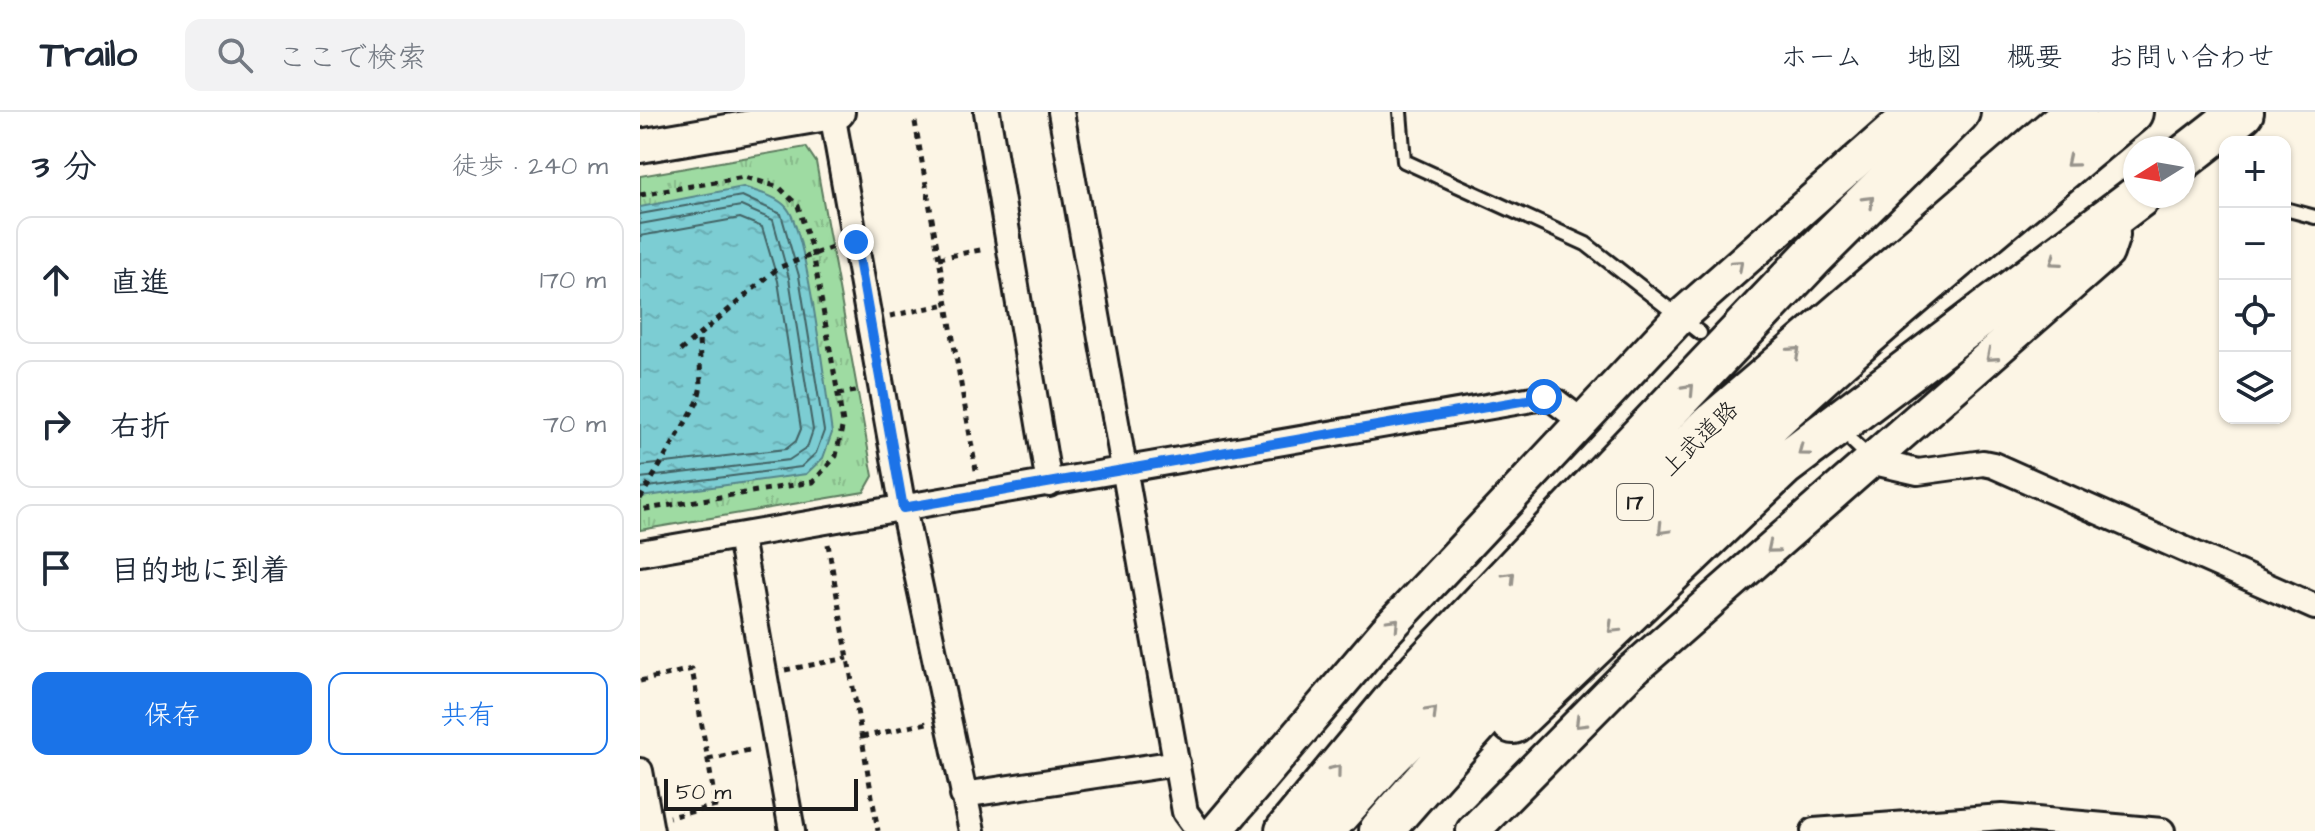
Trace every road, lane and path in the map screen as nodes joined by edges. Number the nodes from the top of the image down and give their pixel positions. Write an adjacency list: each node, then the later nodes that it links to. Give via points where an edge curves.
1 (987, 112): 17 (street)
2 (1061, 112): 29 (street)
3 (1400, 112): 22 (lane, via 1404,161 1563,230)
4 (1912, 112): 22 (street, one-way to 4)
5 (1958, 112): 56 (highway, one-way to 5, via 1420,670 1814,255)
6 (2075, 112): 57 (highway, 上武道路 / 17, one-way to 6, via 1704,432)
7 (2131, 112): 58 (highway, 上武道路 / 17, one-way to 58, via 1918,289 1717,473 1478,720)
8 (2242, 112): 12 (highway)
9 (835, 113): 11 (street); 21 (street)
10 (915, 122): 19 (path)
11 (640, 146)
12 (2195, 149)
13 (640, 195): 18 (path, via 735,178 758,179 779,187 798,206)
14 (2126, 208): 28 (street, one-way to 28, via 2107,253); 59 (highway, one-way to 59, via 1783,465)
15 (2291, 211): 16 (lane)
16 (2315, 217)
17 (1009, 245): 19 (path); 30 (street)
18 (813, 253): 23 (path, via 778,268); 26 (path)
19 (939, 258): 20 (path)
20 (947, 304): 21 (path); 31 (path)
21 (870, 320): 33 (street)
22 (1690, 325): 27 (street)
23 (699, 336): 24 (path); 32 (path, via 697,403)
24 (680, 351)
25 (865, 390): 26 (path)
26 (838, 394): 34 (path, via 841,445 813,482)
27 (1584, 423): 29 (street, via 1544,397); 55 (street, one-way to 27, via 1385,632)
28 (1864, 452): 38 (street, via 1918,472 1993,465); 60 (street, one-way to 60, via 1628,674)
29 (1125, 472): 30 (street); 46 (street)
30 (1049, 484): 31 (street)
31 (981, 495): 33 (street)
32 (640, 499)
33 (903, 508): 35 (street); 42 (street)
34 (640, 510)
35 (824, 522): 36 (street); 39 (path)
36 (740, 537): 37 (street); 40 (street)
37 (640, 553)
38 (2315, 607)
39 (848, 658): 40 (path); 43 (path)
40 (764, 674): 44 (street)
41 (640, 681): 45 (path, via 692,669)
42 (947, 719): 43 (path); 48 (street)
43 (862, 737): 50 (path)
44 (777, 745): 45 (path); 51 (street)
45 (708, 759): 49 (path, via 716,806)
46 (1177, 763): 48 (street); 54 (street, via 1185,812)
47 (640, 771): 49 (street)
48 (963, 795): 53 (street)
49 (650, 826)
50 (878, 830): 52 (path)
51 (792, 831)
52 (869, 831)
53 (972, 831)
54 (1199, 831)
55 (1216, 831)
56 (1287, 831)
57 (1322, 831)
58 (1381, 831)
59 (1405, 831)
60 (1473, 831)
61 (1814, 831): 62 (street, via 2002,817)
62 (2162, 831)

